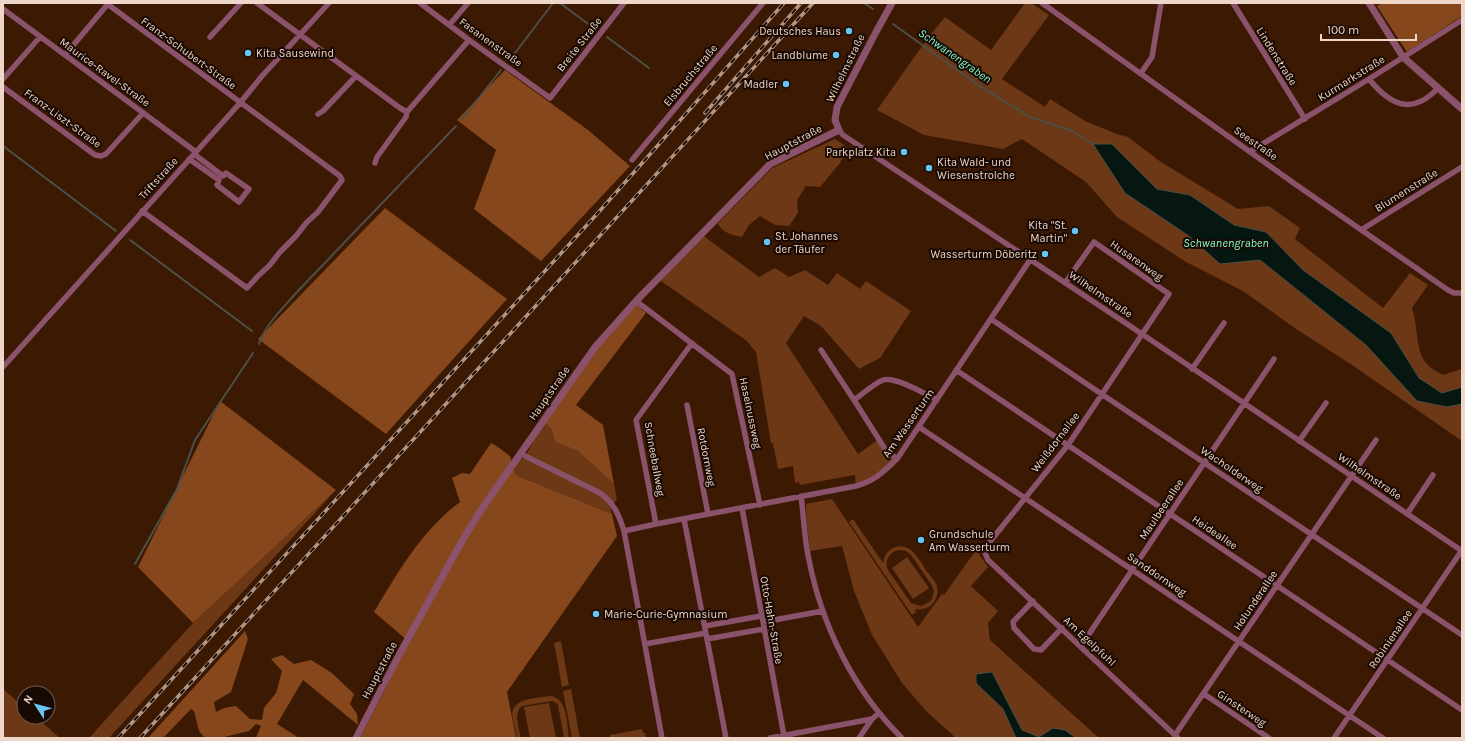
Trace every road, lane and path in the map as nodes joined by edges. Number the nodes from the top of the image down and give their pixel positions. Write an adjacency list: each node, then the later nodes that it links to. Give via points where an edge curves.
1 (242, 3): 19 (street)
2 (257, 3): 17 (street)
3 (329, 3): 17 (street, Triftstraße)
4 (420, 3): 16 (street, Fasanenstraße)
5 (468, 3): 16 (street)
6 (624, 3): 29 (street, Breite Straße)
7 (763, 3): 39 (street, Elsbruchstraße)
8 (892, 3): 36 (street, Wilhelmstraße, via 837,107 835,120)
9 (1042, 3): 23 (street, Seestraße)
10 (1161, 3): 23 (street, via 1152,57)
11 (1233, 3): 35 (street, Lindenstraße)
12 (1369, 3): 22 (street)
13 (106, 4): 21 (street, Franz-Schubert-Straße); 30 (street, Franz-Schubert-Straße)
14 (3, 9): 18 (street, Maurice-Ravel-Straße)
15 (1462, 20): 22 (street, Kurmarkstraße)
16 (450, 24): 20 (street, Fasanenstraße)
17 (300, 35): 24 (street); 30 (street, Triftstraße)
18 (40, 37): 21 (street, Maurice-Ravel-Straße); 25 (street)
19 (210, 37)
20 (469, 40): 29 (street, Fasanenstraße); 32 (street)
21 (65, 55): 33 (street, Maurice-Ravel-Straße)
22 (1403, 57): 26 (street, Kurmarkstraße); 28 (street)
23 (1141, 73): 37 (street, Seestraße)
24 (356, 76): 32 (street); 34 (street)
25 (3, 79)
26 (1369, 79): 28 (street, via 1380,92 1395,102 1404,104 1424,100); 35 (street, Kurmarkstraße)
27 (3, 87): 33 (street, Franz-Liszt-Straße, via 95,155 106,154)
28 (1438, 88): 31 (street)
29 (550, 98)
30 (240, 103): 38 (street, Triftstraße); 43 (street, Franz-Schubert-Straße, via 340,176 342,180 318,212 247,288)
31 (1462, 109)
32 (407, 112): 40 (street)
33 (143, 113): 38 (street, Maurice-Ravel-Straße)
34 (318, 114)
35 (1305, 119): 37 (street, Kurmarkstraße)
36 (839, 130): 45 (street, Wilhelmstraße, via 849,140); 48 (street, Hauptstraße, via 770,164)
37 (1251, 151): 44 (street, Seestraße)
38 (193, 155): 42 (street, Maurice-Ravel-Straße); 43 (street, Triftstraße)
39 (632, 160)
40 (375, 163)
41 (1462, 167): 44 (street, Blumenstraße)
42 (221, 178): 42 (street, via 217,185 239,202 249,189 226,173)
43 (142, 211): 55 (street, Triftstraße)
44 (1361, 230): 47 (street, Seestraße, via 1448,290)
45 (1030, 260): 46 (street, Wilhelmstraße); 49 (street, Am Wasserturm)
46 (1065, 283): 51 (street, Wilhelmstraße); 51 (street, Husarenweg, via 1094,242 1169,294)
47 (1462, 293)
48 (636, 301): 52 (street, Haselnussweg); 68 (street, Hauptstraße, via 594,347)
49 (991, 319): 57 (street, Am Wasserturm); 58 (street, Wacholderweg)
50 (1224, 322): 56 (street)
51 (1142, 334): 56 (street, Wilhelmstraße); 58 (street, Weißdornallee)
52 (692, 343): 75 (street, Haselnussweg, via 729,371 733,377); 81 (street, Schneeballweg, via 636,420)
53 (821, 350): 59 (street)
54 (1274, 359): 61 (street, Maulbeerallee)
55 (3, 367)
56 (1192, 369): 61 (street, Wilhelmstraße)
57 (956, 370): 60 (street, Am Wasserturm); 67 (street, Heideallee)
58 (1102, 395): 67 (street, Weißdornallee); 70 (street, Wacholderweg)
59 (854, 400): 60 (street, via 884,380 915,389); 69 (street, via 885,448)
60 (936, 400): 64 (street, Am Wasserturm)
61 (1244, 403): 66 (street, Wilhelmstraße); 70 (street, Maulbeerallee)
62 (1326, 403): 66 (street)
63 (687, 405): 77 (street, Rotdornweg)
64 (919, 427): 69 (street, Am Wasserturm); 74 (street, Sanddornweg)
65 (1376, 440): 72 (street, Holunderallee)
66 (1299, 442): 72 (street, Wilhelmstraße)
67 (1068, 445): 74 (street, Weißdornallee); 78 (street, Heideallee)
68 (521, 454): 82 (street, via 607,498 618,513); 108 (street, Hauptstraße, via 462,541)
69 (897, 459): 73 (street, Am Wasserturm, via 871,482)
70 (1204, 463): 78 (street, Maulbeerallee); 83 (street, Wacholderweg)
71 (1433, 475): 79 (street)
72 (1351, 476): 79 (street, Wilhelmstraße); 83 (street, Holunderallee)
73 (801, 496): 75 (street, Am Wasserturm); 90 (street, via 808,559)
74 (1025, 498): 85 (street, Weißdornallee, via 988,544 985,553); 86 (street, Sanddornweg)
75 (760, 505): 76 (street, Am Wasserturm)
76 (742, 508): 77 (street, Am Wasserturm); 91 (street, Otto-Hahn-Straße)
77 (708, 514): 80 (street, Am Wasserturm)
78 (1170, 514): 86 (street, Maulbeerallee); 87 (street, Heideallee)
79 (1407, 514): 84 (street, Wilhelmstraße)
80 (684, 519): 81 (street, Am Wasserturm); 94 (street)
81 (656, 524): 82 (street, Am Wasserturm)
82 (624, 531): 98 (street)
83 (1311, 534): 87 (street, Holunderallee); 89 (street, Wacholderweg)
84 (1462, 550): 89 (street, Robinienallee)
85 (988, 560): 88 (street, Am Egelpfuhl)
86 (1132, 569): 97 (street, Sanddornweg); 99 (street, Maulbeerallee)
87 (1276, 586): 97 (street, Holunderallee); 100 (street, Heideallee)
88 (1033, 601): 92 (street, Am Egelpfuhl); 92 (street, via 1013,622 1014,628 1034,649 1041,650)
89 (1422, 608): 95 (street, Wacholderweg); 100 (street, Robinienallee)
90 (823, 610): 91 (street); 103 (street, via 846,662)
91 (762, 619): 93 (street, Otto-Hahn-Straße); 94 (street)
92 (1062, 628): 99 (street, Am Egelpfuhl)
93 (764, 629): 96 (street); 106 (street, Otto-Hahn-Straße)
94 (706, 630): 96 (street); 98 (street)
95 (1462, 635)
96 (707, 639): 110 (street)
97 (1239, 642): 101 (street, Holunderallee); 104 (street, Sanddornweg)
98 (645, 644): 109 (street)
99 (1081, 646): 107 (street, Am Egelpfuhl)
100 (1387, 660): 102 (street, Heideallee); 104 (street, Robinienallee)
101 (1204, 694): 107 (street, Holunderallee); 114 (street, Ginsterweg)
102 (1462, 710)
103 (879, 713): 105 (street); 113 (street)
104 (1350, 715): 115 (street, Robinienallee); 116 (street, Sanddornweg)
105 (872, 719): 106 (street); 112 (street)
106 (784, 736): 111 (street)
107 (1177, 737)
108 (356, 738)
109 (662, 738)
110 (726, 738)
111 (770, 738)
112 (859, 738)
113 (902, 738)
114 (1269, 738)
115 (1334, 738)
116 (1383, 738)

